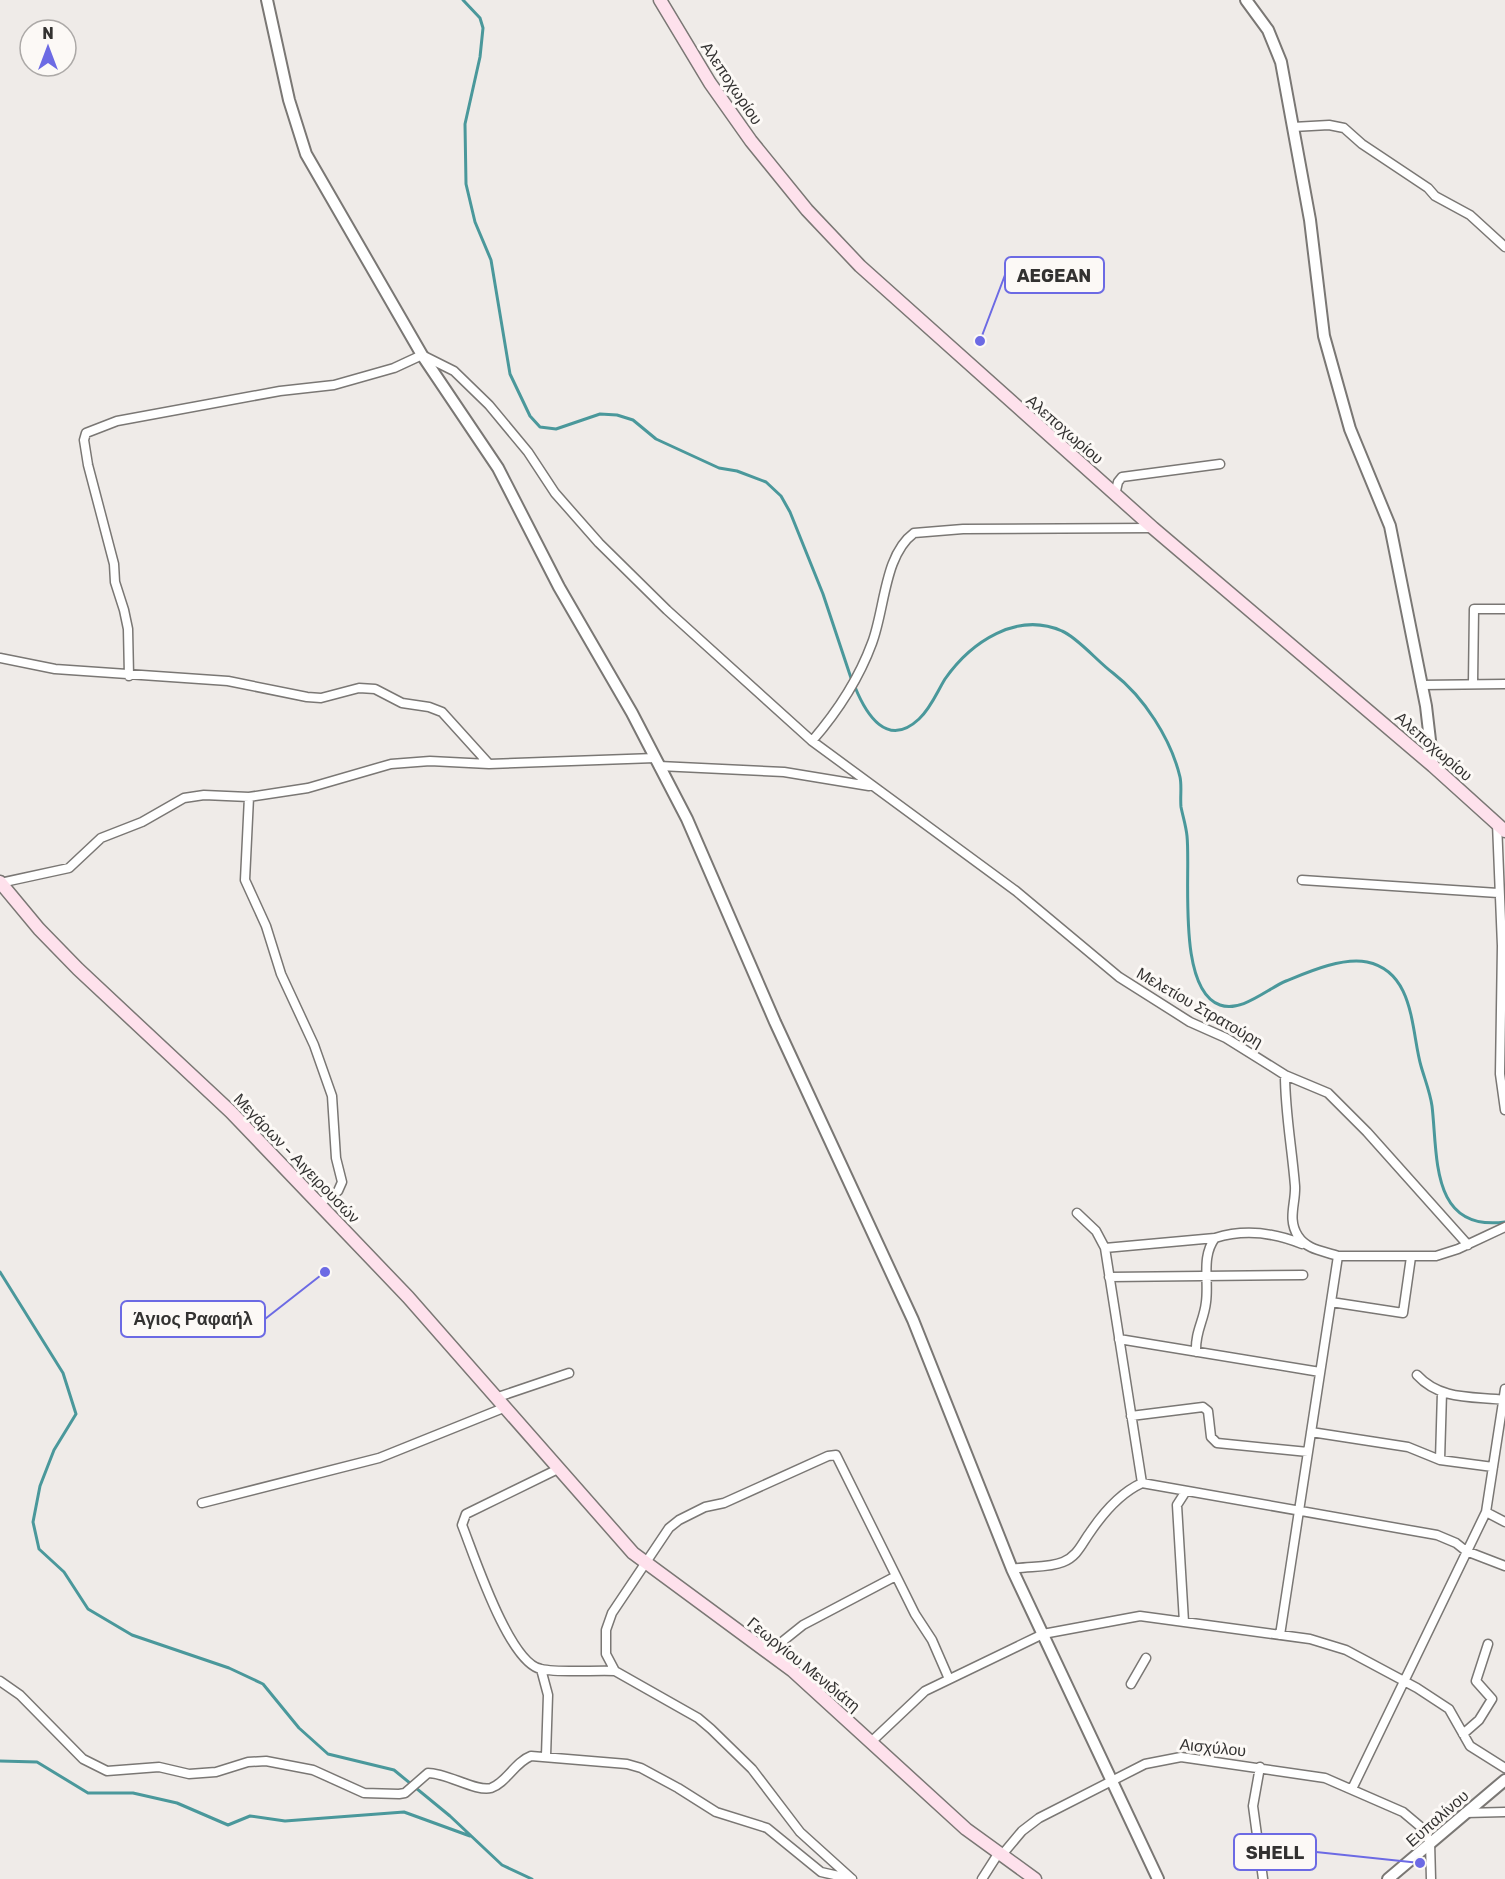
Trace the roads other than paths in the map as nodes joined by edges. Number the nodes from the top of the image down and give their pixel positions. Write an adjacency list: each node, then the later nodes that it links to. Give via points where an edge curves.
1 (267, 0): 6 (street, via 306,154)
2 (660, 0): 8 (main road, Αλεποχωρίου, via 710,83 807,210 895,298)
3 (1246, 0): 4 (street, via 1280,55)
4 (1293, 127): 5 (street, via 1344,128 1435,196 1470,215); 15 (street, via 1326,345 1350,429 1390,526)
5 (1505, 247)
6 (422, 356): 12 (street, via 355,380 117,421 86,433 88,465 128,628); 16 (street, Μελετίου Στρατούρη, via 454,371 489,405 555,493 599,543); 17 (street, via 498,468)
7 (1220, 464): 8 (street, via 1122,477)
8 (1115, 495): 9 (main road, Αλεποχωρίου)
9 (1153, 528): 16 (street, via 914,533 895,556 878,624 858,675); 19 (main road, Αλεποχωρίου)
10 (1505, 609): 13 (street, via 1474,609)
11 (0, 658): 12 (street, via 56,669)
12 (129, 676): 18 (street, via 228,681 321,698 359,688 375,689 402,703 442,712)
13 (1473, 684): 14 (street); 15 (street)
14 (1505, 684)
15 (1421, 685): 19 (street)
16 (812, 741): 20 (street, Μελετίου Στρατούρη)
17 (657, 762): 18 (street); 20 (street, via 784,772); 65 (street, via 687,819 775,1022 913,1320)
18 (489, 764): 21 (street, via 391,764 309,788)
19 (1433, 766): 22 (main road, Αλεποχωρίου)
20 (873, 786): 26 (street, Μελετίου Στρατούρη, via 1016,891 1119,977)
21 (249, 797): 24 (street, via 184,798 150,818 101,838 69,868); 28 (street, via 245,880 266,926 280,974 314,1045 334,1105 336,1158 342,1182 338,1191)
22 (1501, 827): 25 (street)
23 (1302, 880): 25 (street)
24 (0, 882): 28 (main road, Μεγάρων - Αιγειρουσών, via 71,962 208,1089)
25 (1498, 893): 27 (street, via 1502,946 1499,1056)
26 (1285, 1075): 32 (street, Μελετίου Στρατούρη, via 1334,1098); 33 (street, via 1285,1110 1295,1187 1291,1218 1298,1236)
27 (1505, 1110)
28 (318, 1204): 49 (main road, Μεγάρων - Αιγειρουσών)
29 (1077, 1213): 34 (street, via 1096,1231)
30 (1505, 1227): 32 (street)
31 (1215, 1238): 33 (street, via 1227,1234 1282,1235); 34 (street); 37 (street)
32 (1468, 1245): 36 (street, via 1446,1254)
33 (1311, 1247): 35 (street)
34 (1105, 1248): 39 (street)
35 (1338, 1256): 36 (street); 40 (street)
36 (1411, 1257): 40 (street, via 1403,1313)
37 (1206, 1275): 38 (street); 39 (street); 42 (street, via 1207,1300 1196,1332)
38 (1303, 1275)
39 (1109, 1277): 41 (street)
40 (1331, 1302): 43 (street)
41 (1119, 1340): 42 (street); 50 (street)
42 (1196, 1352): 43 (street)
43 (1320, 1372): 51 (street)
44 (569, 1373): 49 (street)
45 (1417, 1375): 47 (street)
46 (1505, 1389): 48 (street)
47 (1442, 1392): 48 (street); 53 (street)
48 (1504, 1400): 54 (street)
49 (502, 1402): 55 (main road, Μεγάρων - Αιγειρουσών); 58 (street, via 379,1458)
50 (1131, 1416): 52 (street, via 1203,1407 1208,1411 1211,1437 1217,1443); 56 (street)
51 (1311, 1432): 52 (street); 53 (street, via 1418,1450)
52 (1308, 1452): 59 (street)
53 (1440, 1460): 54 (street)
54 (1493, 1467): 60 (street)
55 (558, 1469): 63 (main road, Γεωργίου Μενιδιάτη, via 616,1536); 73 (street, via 466,1514 462,1525 502,1625 524,1659)
56 (1142, 1483): 57 (street); 65 (street, via 1126,1491 1109,1508 1068,1560)
57 (1186, 1491): 59 (street); 67 (street, via 1177,1505)
58 (202, 1503)
59 (1298, 1511): 62 (street, via 1437,1535); 69 (street)
60 (1486, 1512): 61 (street); 62 (street)
61 (1505, 1522)
62 (1466, 1551): 64 (street); 77 (street)
63 (647, 1562): 66 (street, via 679,1520 832,1455 841,1461); 71 (main road, Γεωργίου Μενιδιάτη); 74 (street, via 608,1621 606,1654)
64 (1505, 1565)
65 (1012, 1569): 68 (street)
66 (896, 1576): 71 (street, via 803,1625); 75 (street)
67 (1184, 1622): 68 (street, via 1140,1616); 69 (street)
68 (1044, 1634): 75 (street); 84 (street)
69 (1280, 1635): 77 (street, via 1324,1642)
70 (1488, 1644): 79 (street, via 1476,1681 1491,1699 1479,1720)
71 (768, 1653): 80 (main road, Γεωργίου Μενιδιάτη)
72 (1146, 1658): 78 (street)
73 (541, 1670): 74 (street); 81 (street, via 548,1695)
74 (615, 1671): 91 (street, via 698,1718 752,1768 800,1832)
75 (949, 1679): 80 (street, via 912,1701)
76 (0, 1681): 81 (street, via 20,1695 63,1743 107,1771 159,1767 189,1774 266,1761 313,1770 364,1793 399,1794 428,1773 442,1773 483,1788 494,1787 521,1760)
77 (1404, 1681): 79 (street, via 1449,1709); 86 (street)
78 (1131, 1684)
79 (1463, 1734): 83 (street, via 1470,1746)
80 (871, 1742): 90 (main road, Γεωργίου Μενιδιάτη, via 950,1816)
81 (546, 1756): 91 (street, via 641,1768 716,1812 767,1828 821,1872)
82 (1260, 1767): 84 (street, Αισχύλου, via 1171,1757 1145,1764); 86 (street, Αισχύλου, via 1325,1778); 95 (street, via 1253,1806)
83 (1505, 1768)
84 (1113, 1780): 90 (street, Αισχύλου, via 1028,1824); 94 (street)
85 (1505, 1780): 88 (street, Ευπαλίνου)
86 (1352, 1789): 89 (street, Αισχύλου, via 1403,1812)
87 (1505, 1812): 88 (street)
88 (1465, 1813): 89 (street, Ευπαλίνου)
89 (1431, 1842): 96 (street, Ευπαλίνου); 97 (street)
90 (1000, 1855): 92 (street, Αισχύλου); 93 (main road, Γεωργίου Μενιδιάτη)
91 (852, 1879)
92 (982, 1879)
93 (1035, 1879)
94 (1158, 1879)
95 (1263, 1879)
96 (1388, 1879)
97 (1431, 1879)

